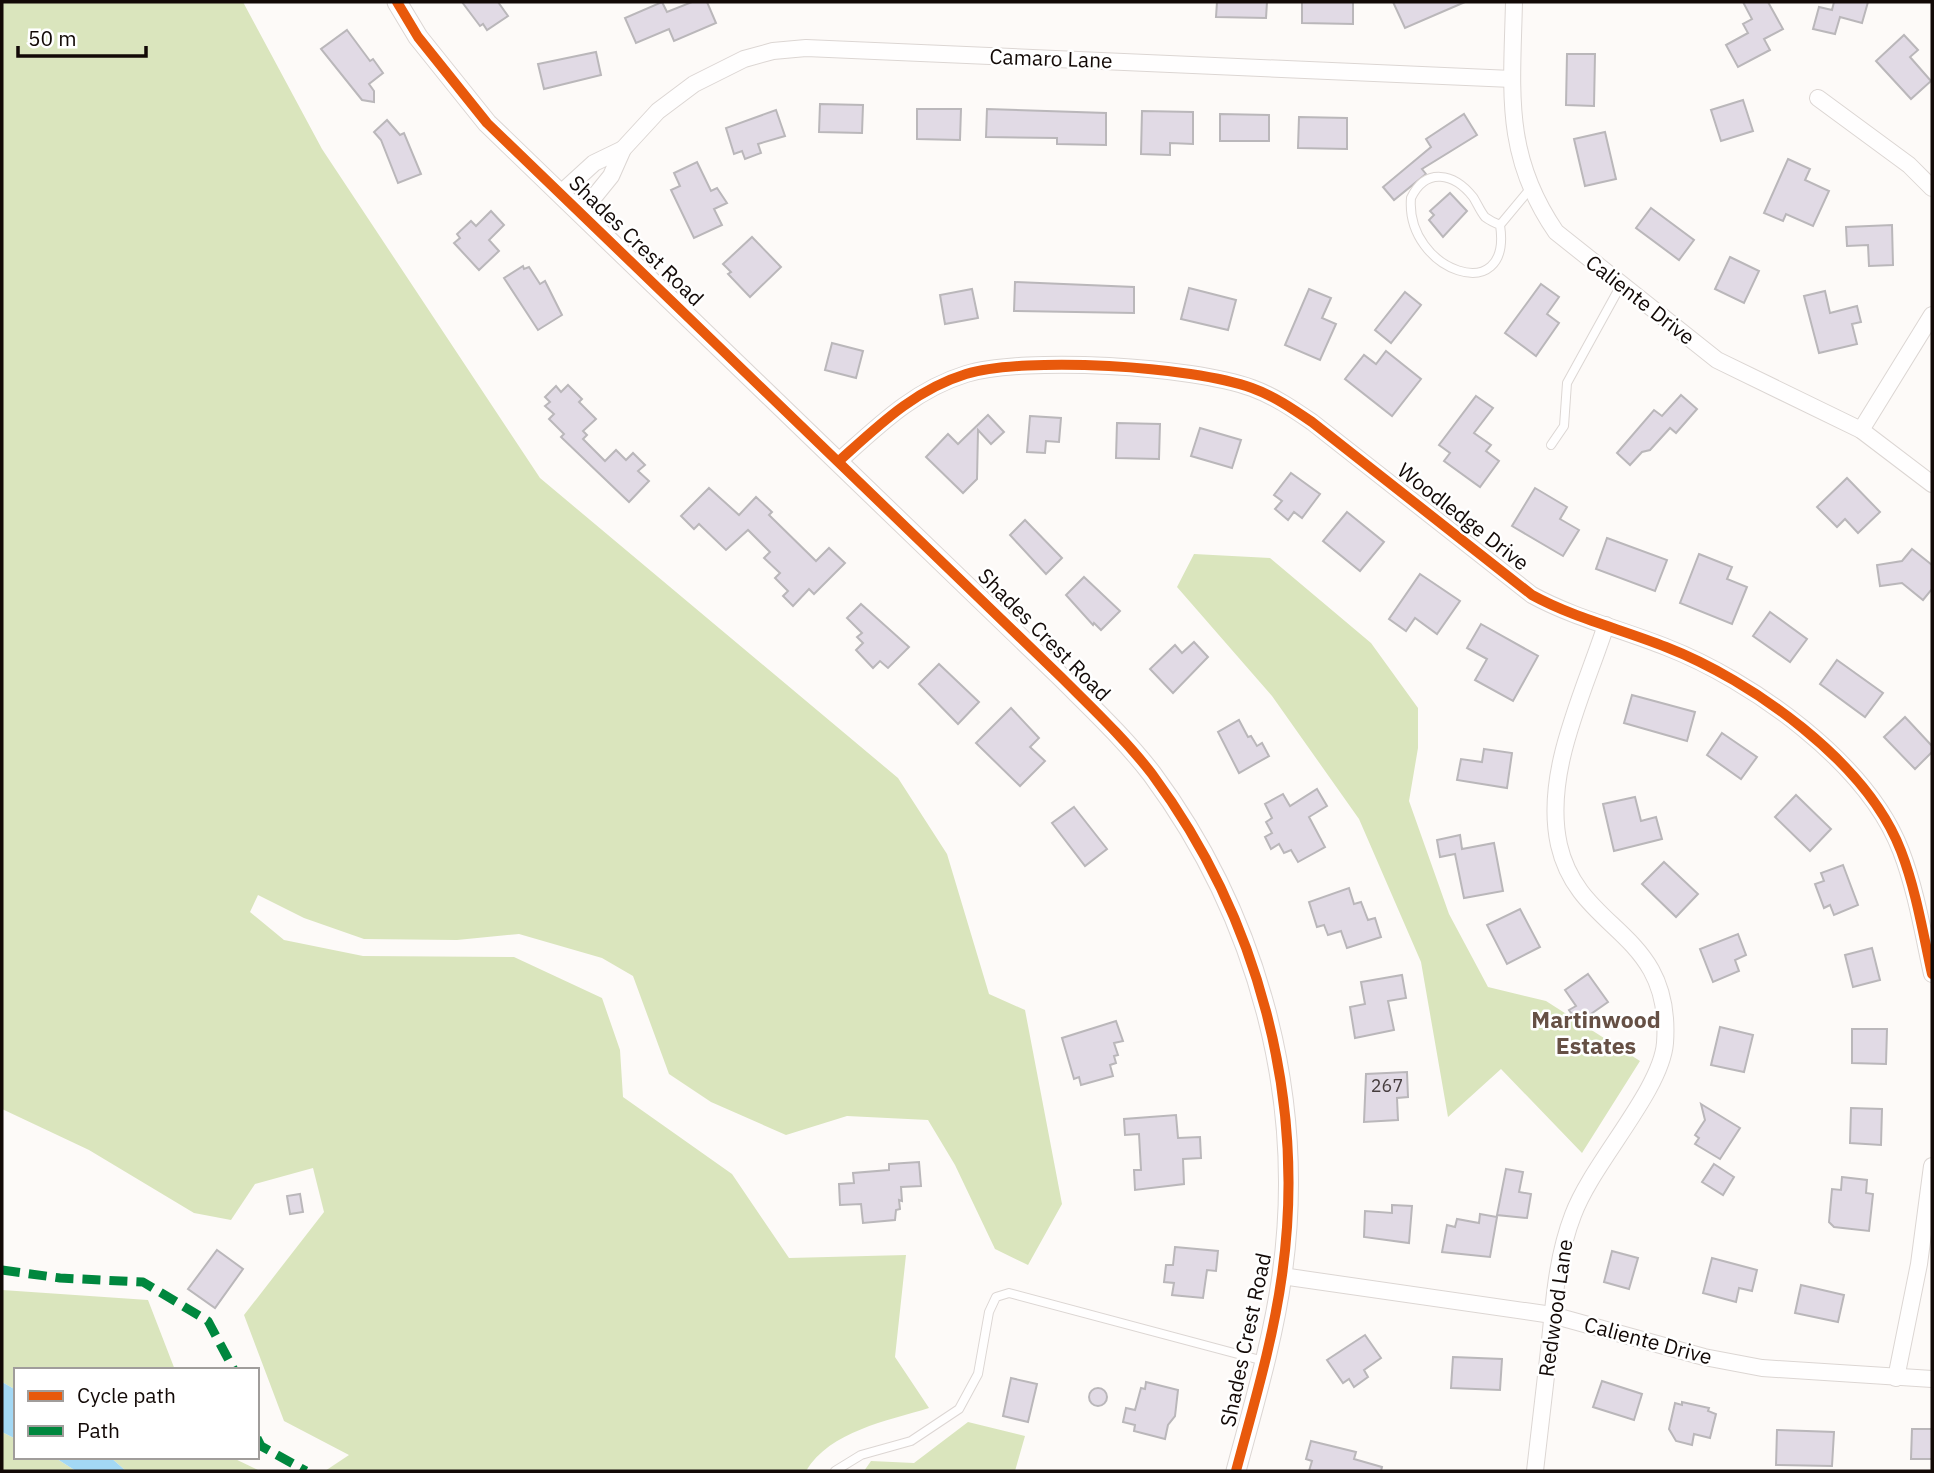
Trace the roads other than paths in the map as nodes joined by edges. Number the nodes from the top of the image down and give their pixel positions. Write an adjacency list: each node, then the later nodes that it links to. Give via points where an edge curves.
1 (397, 2): 8 (street, Shades Crest Road, via 462,94)
2 (1514, 2): 3 (street, Caliente Drive)
3 (1512, 79): 5 (street, Camaro Lane, via 806,48 773,51 694,83 658,111); 7 (street, Caliente Drive, via 1518,155)
4 (1818, 98): 6 (street)
5 (623, 149): 8 (street, Camaro Lane, via 594,163); 9 (street, Camaro Lane, via 611,176)
6 (1932, 188)
7 (1530, 189): 10 (lane); 11 (street, Caliente Drive, via 1556,232)
8 (560, 194): 9 (street, Shades Crest Road)
9 (581, 213): 15 (street, Shades Crest Road)
10 (1500, 225): 10 (lane, via 1502,242 1489,267 1480,273 1457,271 1435,257 1419,237 1412,225 1411,198 1425,180 1440,174 1471,195 1486,218)
11 (1621, 285): 13 (street, Caliente Drive, via 1717,360); 14 (lane, via 1567,383 1564,426)
12 (1932, 315): 13 (street)
13 (1861, 430): 16 (street, Caliente Drive)
14 (1551, 445)
15 (839, 461): 17 (street, Woodledge Drive, via 919,394 994,367 1071,366 1201,374 1281,401 1532,595); 20 (street, Shades Crest Road, via 1124,741 1173,805 1215,876 1253,964 1281,1077 1289,1170)
16 (1932, 484)
17 (1606, 625): 18 (street, Woodledge Drive, via 1668,647 1724,675 1849,769 1882,813 1900,849); 21 (street, Redwood Lane, via 1562,759 1556,822 1560,847 1579,889 1655,973 1663,998 1665,1048 1649,1087 1592,1174 1574,1213 1558,1266)
18 (1932, 974)
19 (1932, 1166): 23 (street, via 1919,1264)
20 (1282, 1276): 21 (street, Caliente Drive); 22 (street, Shades Crest Road)
21 (1552, 1315): 23 (street, Caliente Drive, via 1704,1357 1762,1368); 27 (street, Redwood Lane)
22 (1264, 1361): 25 (lane, via 1009,1293 996,1297 989,1312 978,1374 959,1409 911,1441 861,1455); 26 (street, Shades Crest Road)
23 (1896, 1378): 24 (street, Caliente Drive)
24 (1932, 1379)
25 (835, 1471)
26 (1236, 1471)
27 (1535, 1471)

